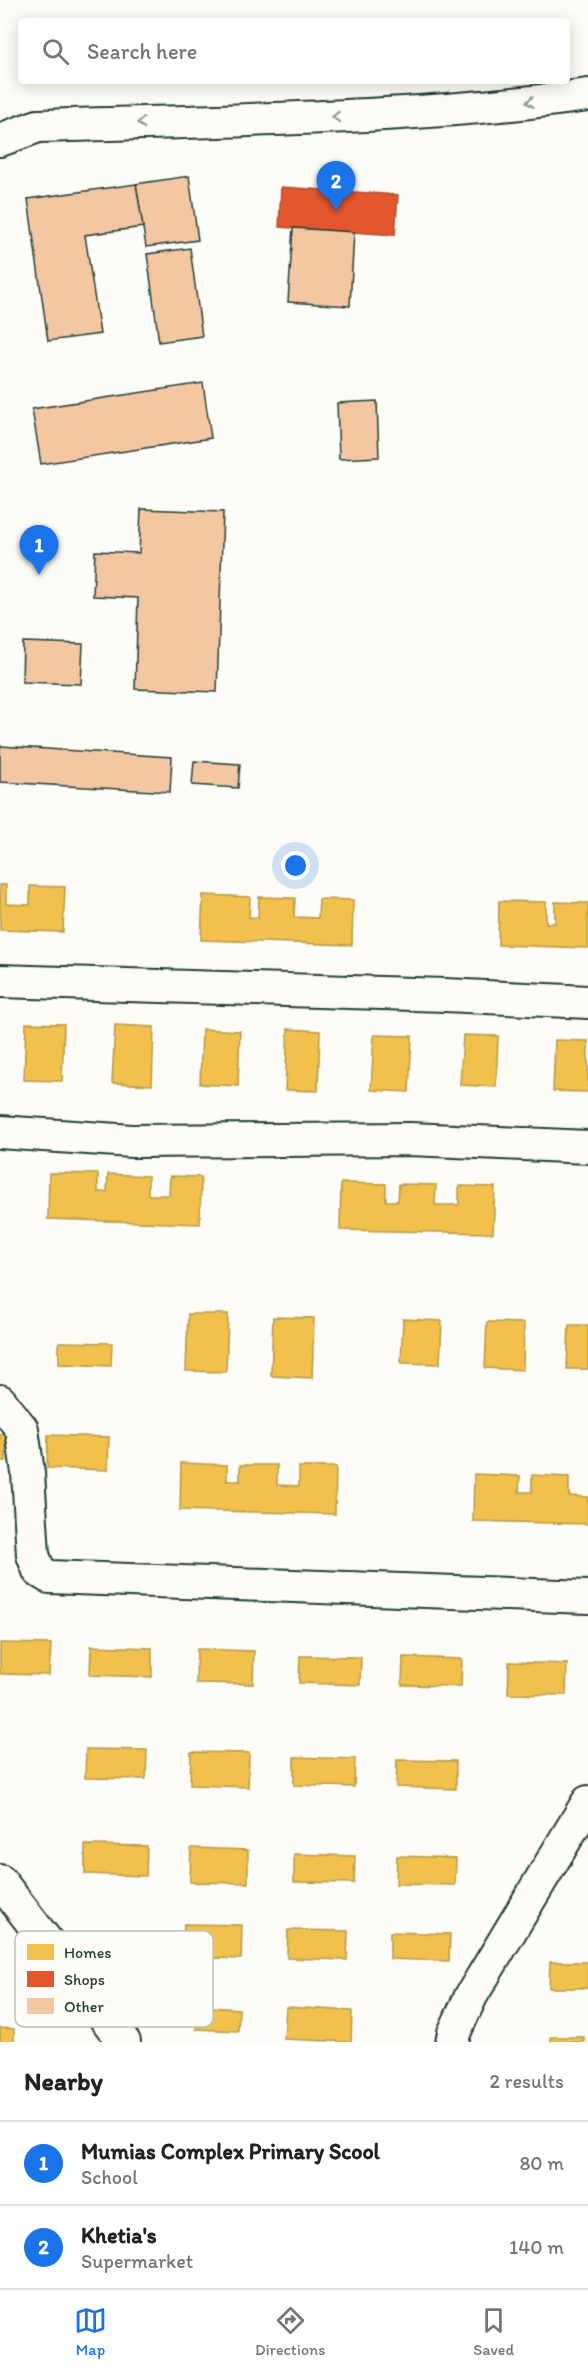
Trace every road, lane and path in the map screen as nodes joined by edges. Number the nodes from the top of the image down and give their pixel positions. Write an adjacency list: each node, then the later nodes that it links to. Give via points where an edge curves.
1 (588, 95): 3 (street, one-way to 3, via 353,116)
2 (0, 114): 3 (street)
3 (39, 126): 4 (street)
4 (0, 140)
5 (0, 981): 6 (street)
6 (588, 1002)
7 (0, 1132): 8 (street, via 132,1141 410,1139)
8 (588, 1147)
9 (0, 1401): 10 (street, via 22,1429 33,1555 39,1572 50,1577)
10 (588, 1597)
11 (588, 1802): 16 (street, via 471,1996)
12 (0, 1881): 13 (street)
13 (39, 1931)
14 (112, 2027): 15 (street)
15 (124, 2042)
16 (452, 2042)

